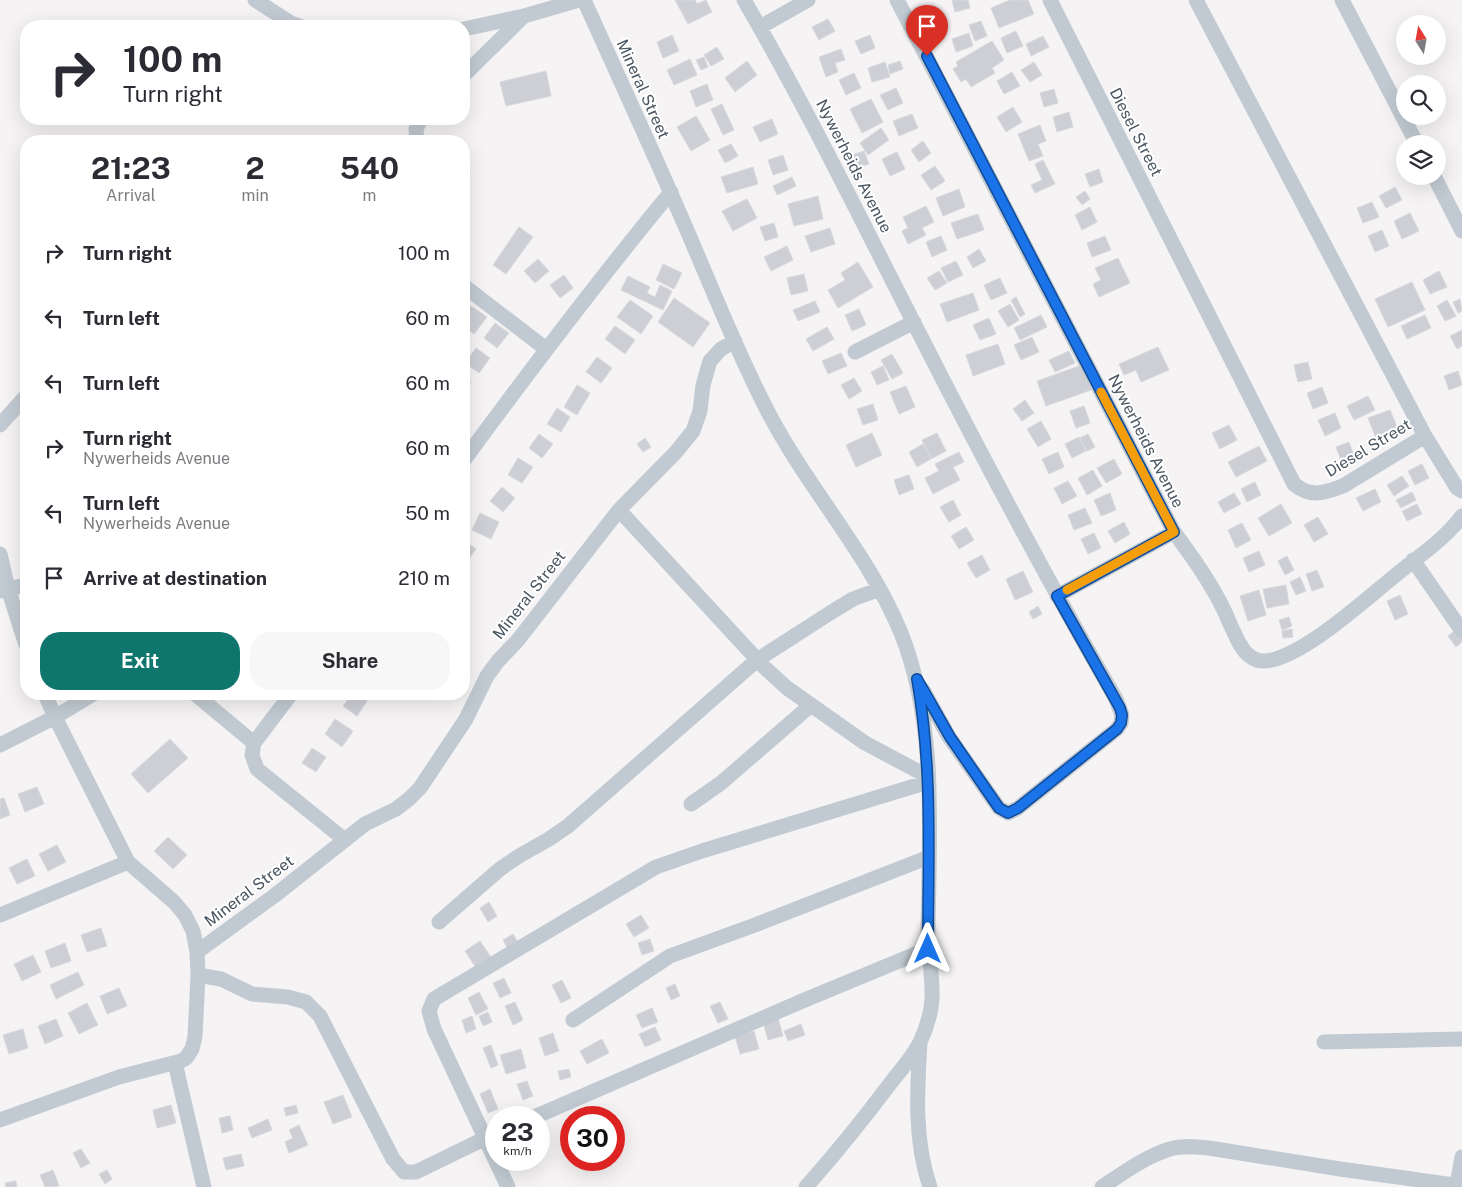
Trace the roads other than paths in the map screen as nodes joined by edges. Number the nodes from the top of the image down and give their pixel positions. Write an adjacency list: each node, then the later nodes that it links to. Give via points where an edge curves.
1 (255, 0): 11 (street)
2 (579, 0): 10 (street)
3 (584, 0): 17 (street, Mineral Street)
4 (744, 0): 13 (street, Nywerheids Avenue)
5 (808, 0): 13 (street)
6 (897, 0): 31 (street, Nywerheids Avenue)
7 (1050, 0): 26 (street, Diesel Street, via 1294,484 1312,494 1331,491)
8 (1196, 0): 26 (street, Diesel Street)
9 (1342, 0): 15 (street)
10 (524, 16): 12 (street); 14 (street)
11 (286, 20)
12 (470, 27)
13 (760, 27): 20 (street, Nywerheids Avenue)
14 (470, 69)
15 (1412, 135)
16 (1439, 185): 18 (street)
17 (671, 192): 21 (street, Mineral Street); 22 (street)
18 (1462, 231)
19 (470, 291): 22 (street)
20 (914, 322): 23 (street); 37 (street, Nywerheids Avenue)
21 (735, 341): 29 (street, Mineral Street, via 721,349 710,362 693,431); 35 (street, via 781,436)
22 (546, 349): 27 (street)
23 (855, 352)
24 (20, 403): 25 (street)
25 (0, 425)
26 (1425, 436): 28 (street)
27 (470, 452)
28 (1462, 491)
29 (619, 510): 40 (street); 52 (street, Mineral Street, via 487,676 466,719 420,788 396,809 365,824)
30 (1462, 516): 33 (street)
31 (1174, 532): 33 (street, via 1212,587 1243,650 1248,656 1261,661 1277,658 1306,643); 37 (street, Nywerheids Avenue)
32 (0, 554): 36 (street)
33 (1414, 560): 39 (street)
34 (20, 586): 36 (street)
35 (880, 589): 40 (street, via 846,604); 41 (street, via 901,633)
36 (4, 590): 38 (street)
37 (1057, 596): 41 (street, via 1120,708 1121,723 1105,740 1018,808 1008,813 999,808 950,737)
38 (20, 630)
39 (1462, 631)
40 (757, 660): 46 (street); 56 (street, via 568,826 500,869)
41 (917, 679): 50 (street, via 926,740)
42 (48, 700): 47 (street)
43 (82, 700): 47 (street)
44 (202, 700): 48 (street)
45 (287, 700): 48 (street)
46 (811, 705): 50 (street, via 865,743); 51 (street, via 721,783)
47 (55, 717): 49 (street); 54 (street)
48 (254, 744): 52 (street, via 252,755 257,769)
49 (0, 745)
50 (927, 779): 53 (street); 67 (street, via 656,867 434,1000 430,1011 434,1030)
51 (691, 804)
52 (345, 840): 58 (street, Mineral Street)
53 (929, 857): 57 (street); 60 (street, via 670,956)
54 (128, 862): 55 (street); 58 (street, via 185,915 193,931)
55 (0, 915)
56 (439, 922)
57 (928, 949): 63 (street, via 932,994); 65 (street)
58 (197, 952): 59 (street)
59 (198, 975): 64 (street, via 194,1043 186,1058); 68 (street, via 221,979 252,994 306,1002 320,1016 393,1159 404,1172 416,1172)
60 (573, 1020)
61 (1462, 1040): 62 (street)
62 (1324, 1042)
63 (920, 1043): 74 (street, via 850,1137); 75 (street, via 918,1126)
64 (175, 1063): 66 (street, via 119,1077); 72 (street)
65 (550, 1110)
66 (0, 1120)
67 (485, 1126)
68 (485, 1138)
69 (1462, 1157): 71 (street)
70 (502, 1171): 73 (street)
71 (1459, 1185): 76 (street, via 1192,1146 1159,1153)
72 (200, 1186)
73 (508, 1187)
74 (806, 1187)
75 (930, 1187)
76 (1102, 1187)

